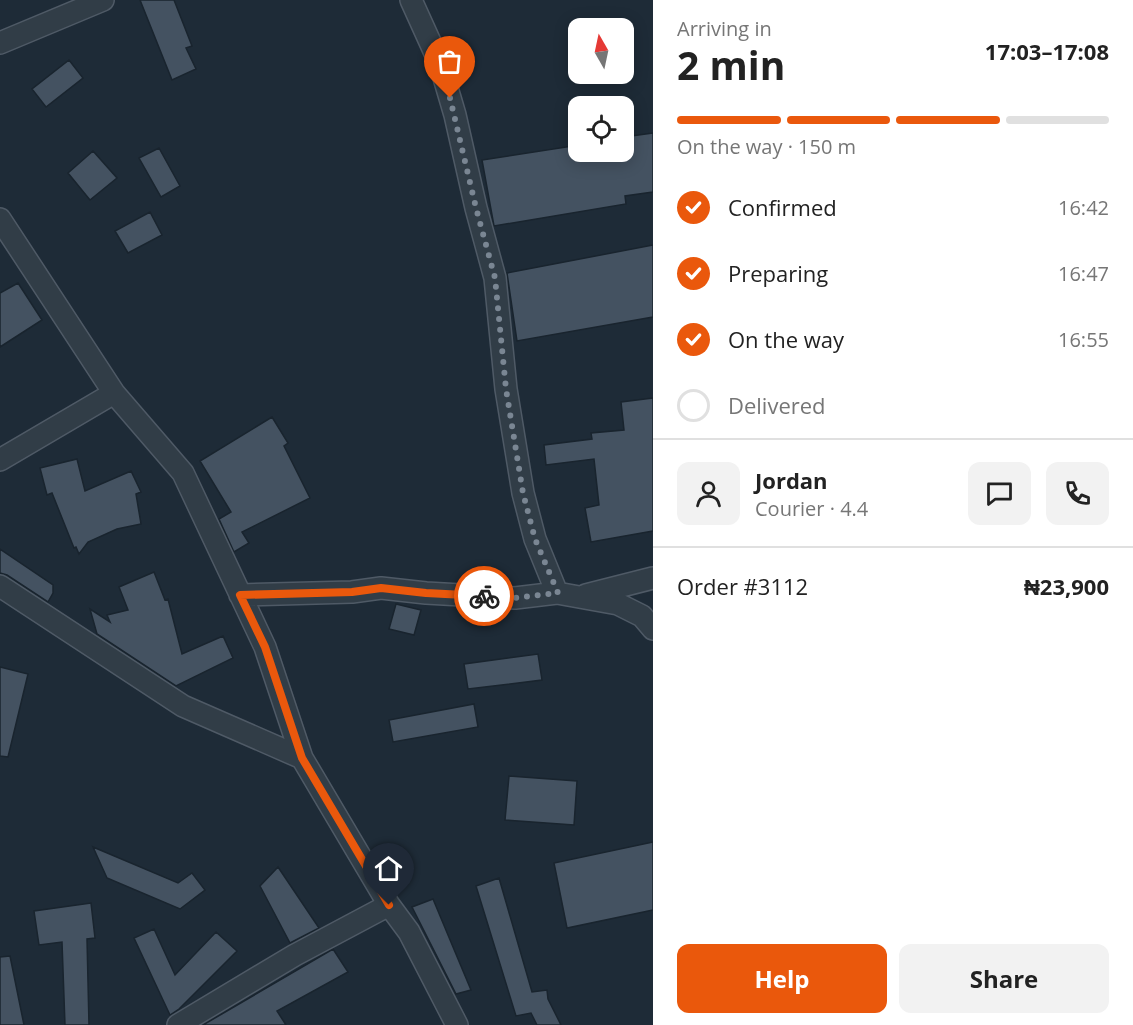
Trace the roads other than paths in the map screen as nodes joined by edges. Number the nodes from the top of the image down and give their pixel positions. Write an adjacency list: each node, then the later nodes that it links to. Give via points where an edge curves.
1 (103, 0): 3 (street)
2 (411, 0): 9 (street, via 440,64 455,115 495,278 506,389 523,493 535,539)
3 (0, 43)
4 (0, 219): 5 (street)
5 (114, 393): 6 (street); 10 (street, via 183,473)
6 (0, 460)
7 (653, 578): 11 (street)
8 (0, 586): 13 (street, via 183,706)
9 (558, 593): 10 (street, via 515,598 381,588); 11 (street)
10 (240, 595): 13 (street, via 265,647)
11 (580, 597): 12 (street, via 618,604 642,616)
12 (653, 628)
13 (302, 758): 14 (street)
14 (389, 905): 15 (street, via 295,955); 16 (street, via 409,932)
15 (178, 1025)
16 (457, 1025)

